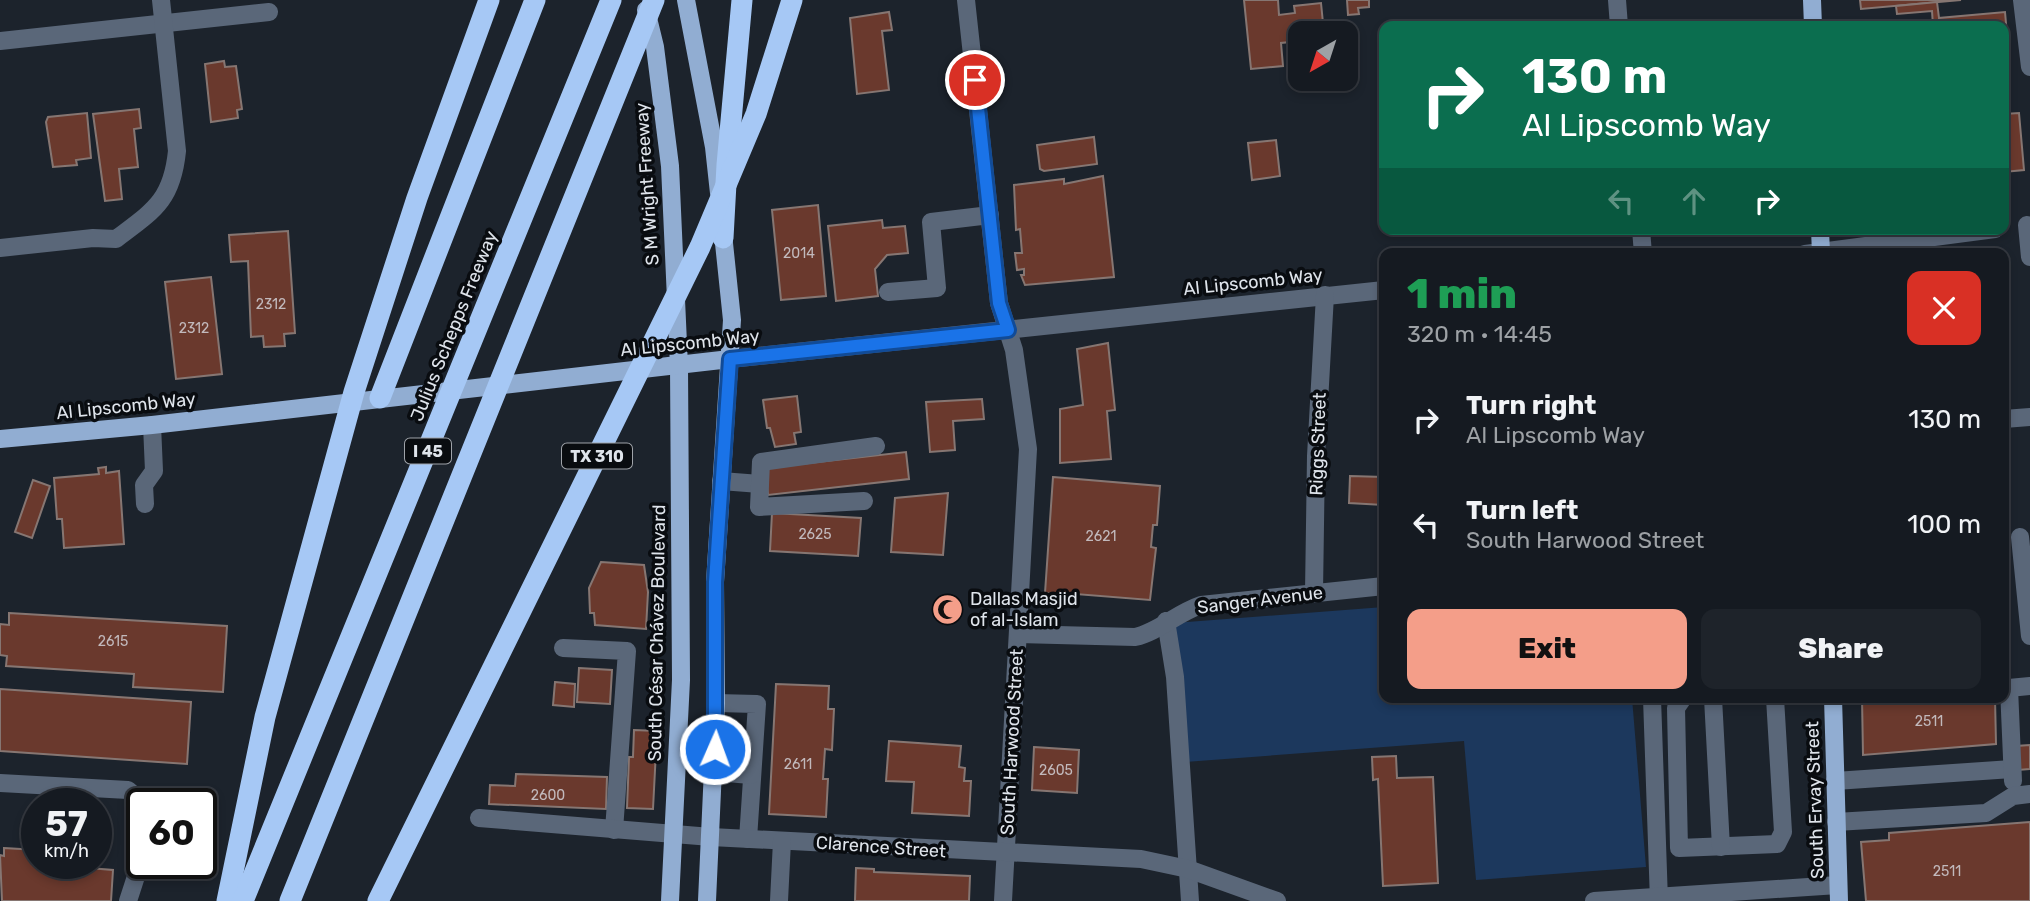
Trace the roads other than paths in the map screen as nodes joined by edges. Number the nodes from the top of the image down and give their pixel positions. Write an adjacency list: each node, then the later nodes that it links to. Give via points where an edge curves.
1 (161, 0): 17 (street)
2 (489, 0): 80 (highway, bridge, via 417,198 354,392 265,717)
3 (535, 0): 34 (highway)
4 (611, 0): 81 (highway, Julius Schepps Freeway / I 45, bridge)
5 (644, 0): 33 (main road, S M Wright Freeway, via 655,47 670,166)
6 (654, 0): 82 (highway, I 45, bridge)
7 (686, 0): 24 (main road, via 714,147)
8 (742, 0): 24 (highway)
9 (792, 0): 83 (highway, TX 310, bridge, via 756,114 700,247)
10 (966, 0): 20 (street, South Harwood Street)
11 (1617, 0): 15 (street)
12 (1812, 0): 16 (main road)
13 (2022, 0): 19 (street)
14 (269, 12): 17 (street)
15 (1619, 21)
16 (1813, 21)
17 (163, 23): 18 (street); 25 (street, via 177,151 175,173 162,201 116,239)
18 (0, 41)
19 (2030, 67)
20 (990, 215): 29 (street, via 931,222 937,288); 31 (street, South Harwood Street, via 999,303)
21 (2029, 225): 22 (street); 27 (street)
22 (2009, 227)
23 (1950, 235): 26 (street)
24 (723, 238): 32 (main road, via 732,320)
25 (0, 248)
26 (1853, 248)
27 (2030, 257)
28 (1379, 290): 30 (street, Al Lipscomb Way)
29 (888, 292)
30 (1325, 295): 31 (street, Al Lipscomb Way); 47 (street, Riggs Street)
31 (1008, 330): 32 (street, Al Lipscomb Way); 49 (street, South Harwood Street, via 1028,449)
32 (730, 359): 33 (main road, Al Lipscomb Way); 40 (main road)
33 (679, 366): 34 (main road, Al Lipscomb Way); 69 (main road, South César Chávez Boulevard, via 681,680)
34 (380, 398): 37 (main road, Al Lipscomb Way)
35 (2030, 417): 36 (street)
36 (2009, 419)
37 (152, 425): 38 (main road, Al Lipscomb Way); 43 (street, via 154,471 144,485)
38 (0, 438)
39 (876, 446): 41 (street, via 761,462)
40 (721, 481): 41 (street); 53 (main road, via 715,582)
41 (760, 484): 42 (street, via 759,507)
42 (864, 501)
43 (145, 504)
44 (2018, 538): 46 (street)
45 (1379, 586): 47 (street, Sanger Avenue)
46 (2028, 587): 50 (street)
47 (1314, 593): 48 (street, Sanger Avenue, via 1201,605)
48 (1166, 621): 49 (street, Sanger Avenue, via 1135,637); 75 (street, via 1175,677)
49 (1018, 634): 74 (street, South Harwood Street)
50 (2030, 636)
51 (563, 648): 68 (street, via 627,651)
52 (2030, 686): 59 (street, via 2009,688)
53 (716, 703): 60 (main road); 61 (street, via 757,704)
54 (1652, 703): 78 (street)
55 (1680, 703): 73 (street, via 1679,848)
56 (1713, 703): 73 (street)
57 (1775, 703): 73 (street, via 1781,841)
58 (1833, 703): 62 (main road, South Ervay Street)
59 (2012, 769): 62 (street); 65 (street)
60 (714, 772): 61 (street); 70 (main road)
61 (751, 775): 71 (street)
62 (1835, 780): 67 (main road, South Ervay Street)
63 (0, 783): 64 (street)
64 (126, 790)
65 (2022, 795): 67 (street, via 1986,813)
66 (479, 818): 68 (street, Clarence Street)
67 (1836, 821): 77 (main road, South Ervay Street)
68 (614, 830): 69 (street, Clarence Street)
69 (673, 834): 70 (street, Clarence Street); 84 (main road, South César Chávez Boulevard)
70 (711, 837): 71 (street, Clarence Street); 85 (main road)
71 (748, 839): 72 (street, Clarence Street)
72 (782, 841): 74 (street, Clarence Street); 86 (street)
73 (1721, 847)
74 (1006, 855): 75 (street, Clarence Street, via 1141,859); 87 (street, South Harwood Street)
75 (1188, 869): 88 (street); 89 (street, Clarence Street)
76 (135, 879): 79 (street)
77 (1838, 893): 78 (street)
78 (1659, 899): 90 (street)
79 (128, 901)
80 (227, 901)
81 (243, 901)
82 (290, 901)
83 (378, 901)
84 (670, 901)
85 (707, 901)
86 (779, 901)
87 (1003, 901)
88 (1190, 901)
89 (1277, 901)
90 (1594, 901)

